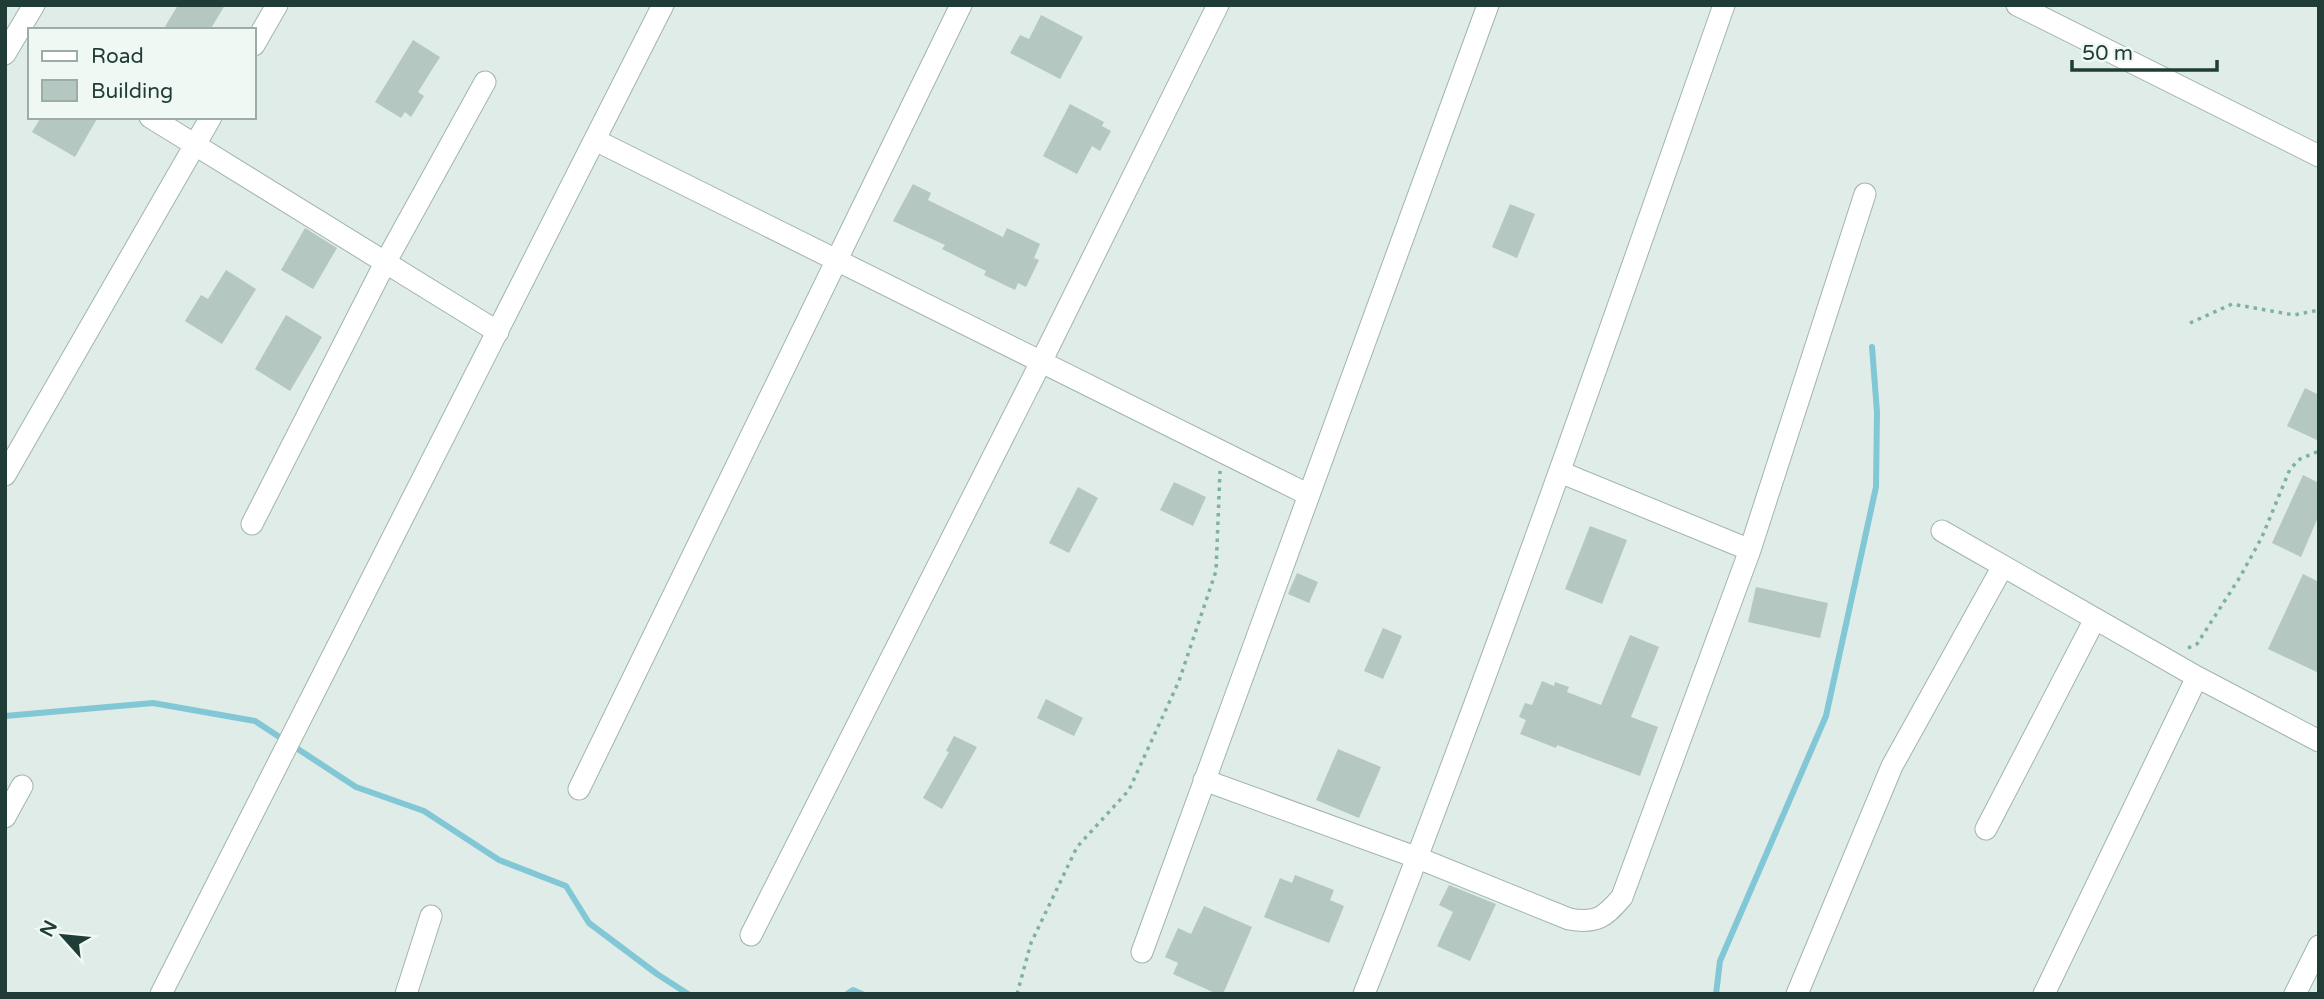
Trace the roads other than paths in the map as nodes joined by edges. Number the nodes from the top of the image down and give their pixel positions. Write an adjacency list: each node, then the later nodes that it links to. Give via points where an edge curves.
1 (34, 5): 10 (street)
2 (277, 5): 9 (street)
3 (663, 5): 14 (street)
4 (961, 5): 18 (street)
5 (1218, 5): 21 (street)
6 (1488, 5): 24 (street)
7 (1724, 5): 22 (street)
8 (2017, 5): 16 (street)
9 (256, 42)
10 (17, 45)
11 (485, 82): 19 (street)
12 (153, 119): 15 (street)
13 (210, 119): 15 (street)
14 (595, 140): 18 (street); 20 (street)
15 (195, 144): 19 (street); 23 (street)
16 (2319, 156)
17 (1865, 194): 27 (street)
18 (837, 260): 21 (street); 34 (street)
19 (385, 263): 20 (street); 25 (street)
20 (498, 332): 42 (street)
21 (1041, 362): 24 (street); 39 (street)
22 (1560, 472): 27 (street); 37 (street)
23 (5, 475)
24 (1309, 495): 32 (street)
25 (252, 524)
26 (1942, 531): 28 (street)
27 (1750, 550): 37 (street, via 1622,897 1610,911 1599,919 1569,919)
28 (2003, 566): 29 (street); 45 (street, via 1892,766)
29 (2095, 619): 30 (street); 36 (street)
30 (2197, 677): 31 (street); 46 (street)
31 (2319, 741)
32 (1204, 780): 37 (street); 41 (street)
33 (22, 786): 35 (street)
34 (579, 789)
35 (5, 817)
36 (1986, 830)
37 (1418, 858): 44 (street)
38 (431, 916): 43 (street)
39 (751, 935)
40 (2319, 946): 47 (street)
41 (1142, 952)
42 (161, 994)
43 (406, 994)
44 (1364, 994)
45 (1797, 994)
46 (2044, 994)
47 (2295, 994)

